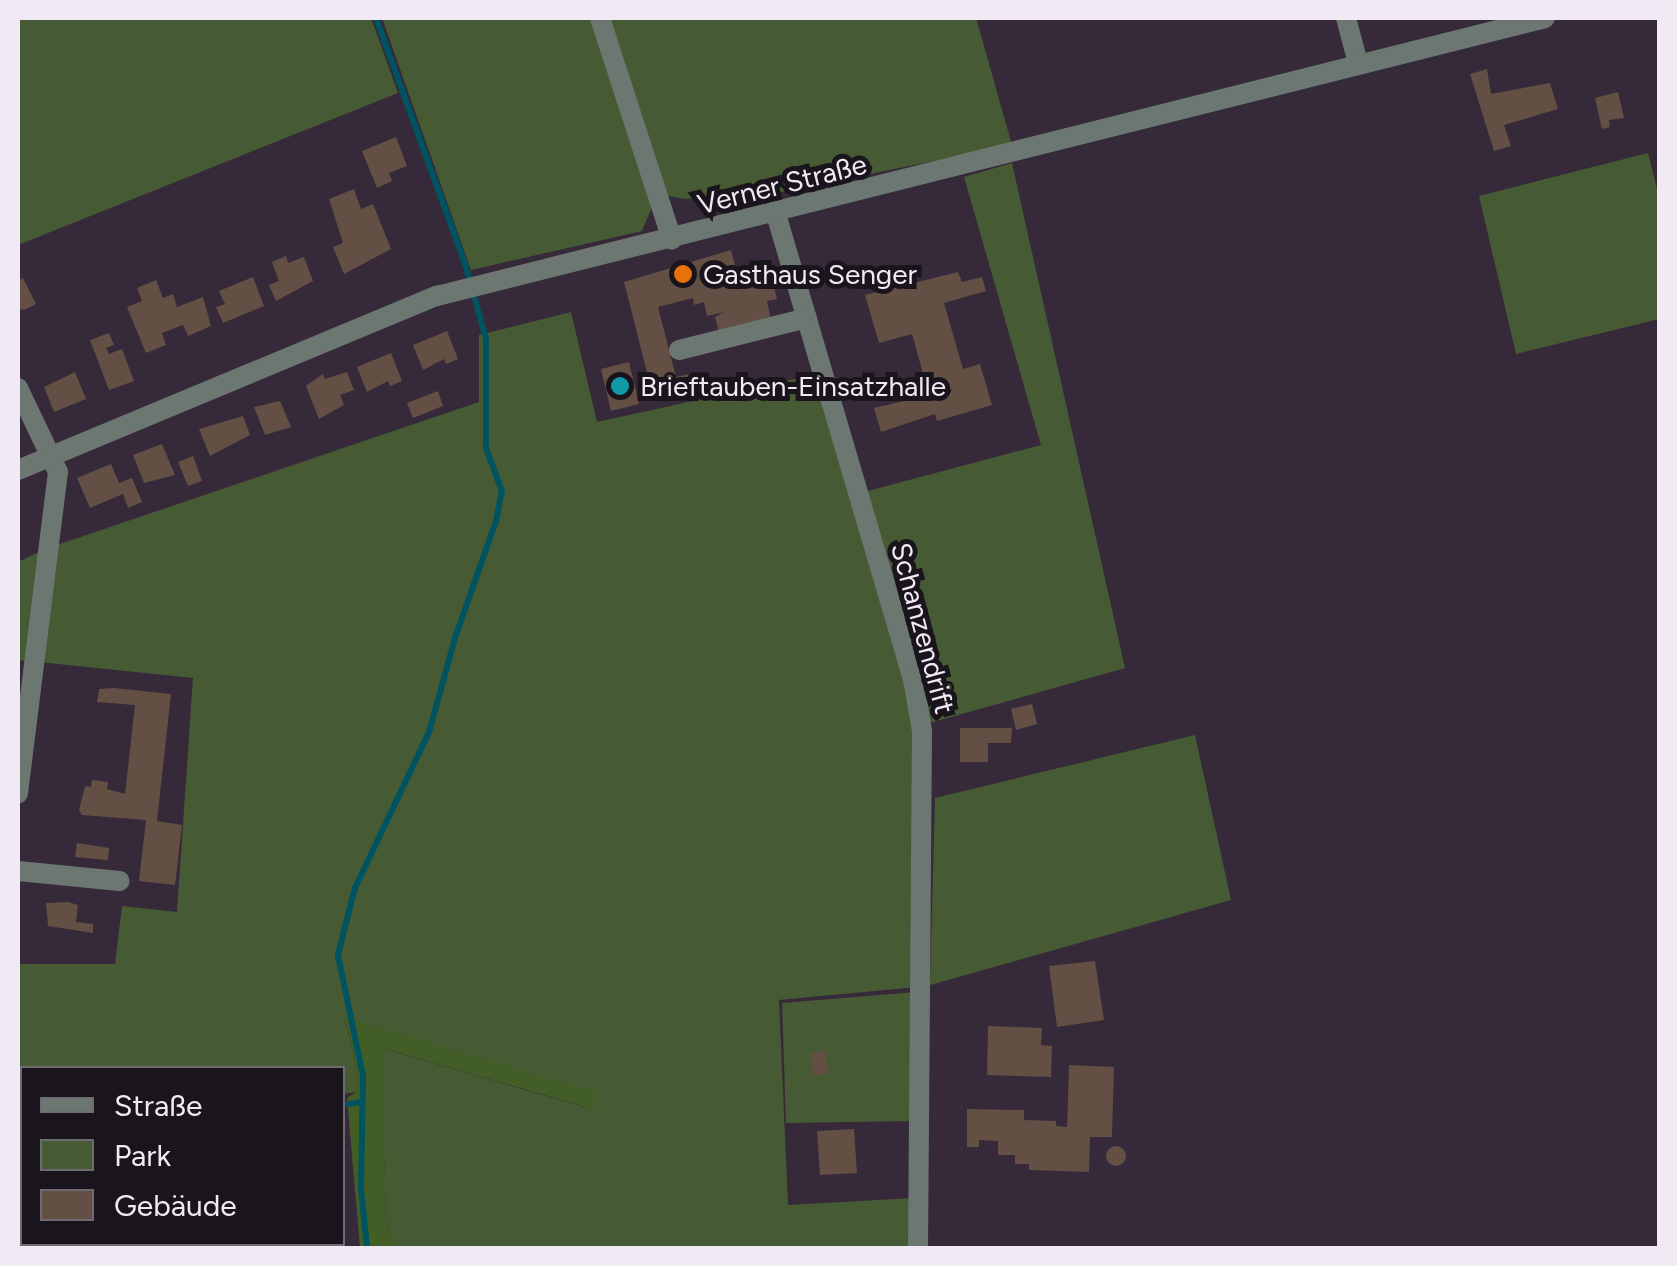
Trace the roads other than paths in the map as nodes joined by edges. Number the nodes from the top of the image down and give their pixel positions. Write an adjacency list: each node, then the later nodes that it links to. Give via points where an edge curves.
1 (600, 18): 6 (street)
2 (1346, 18): 4 (street)
3 (1545, 18): 4 (street, Verner Straße)
4 (1358, 64): 5 (street, Verner Straße)
5 (776, 214): 6 (street, Verner Straße); 7 (street, Schanzendrift)
6 (672, 240): 10 (street, Verner Straße, via 436,296)
7 (807, 318): 8 (street); 15 (street, Schanzendrift, via 922,731)
8 (678, 350)
9 (18, 388): 10 (street)
10 (52, 458): 11 (street, Verner Straße); 12 (street, via 58,472)
11 (18, 470)
12 (18, 794)
13 (18, 870): 14 (street)
14 (120, 881)
15 (918, 1248)

